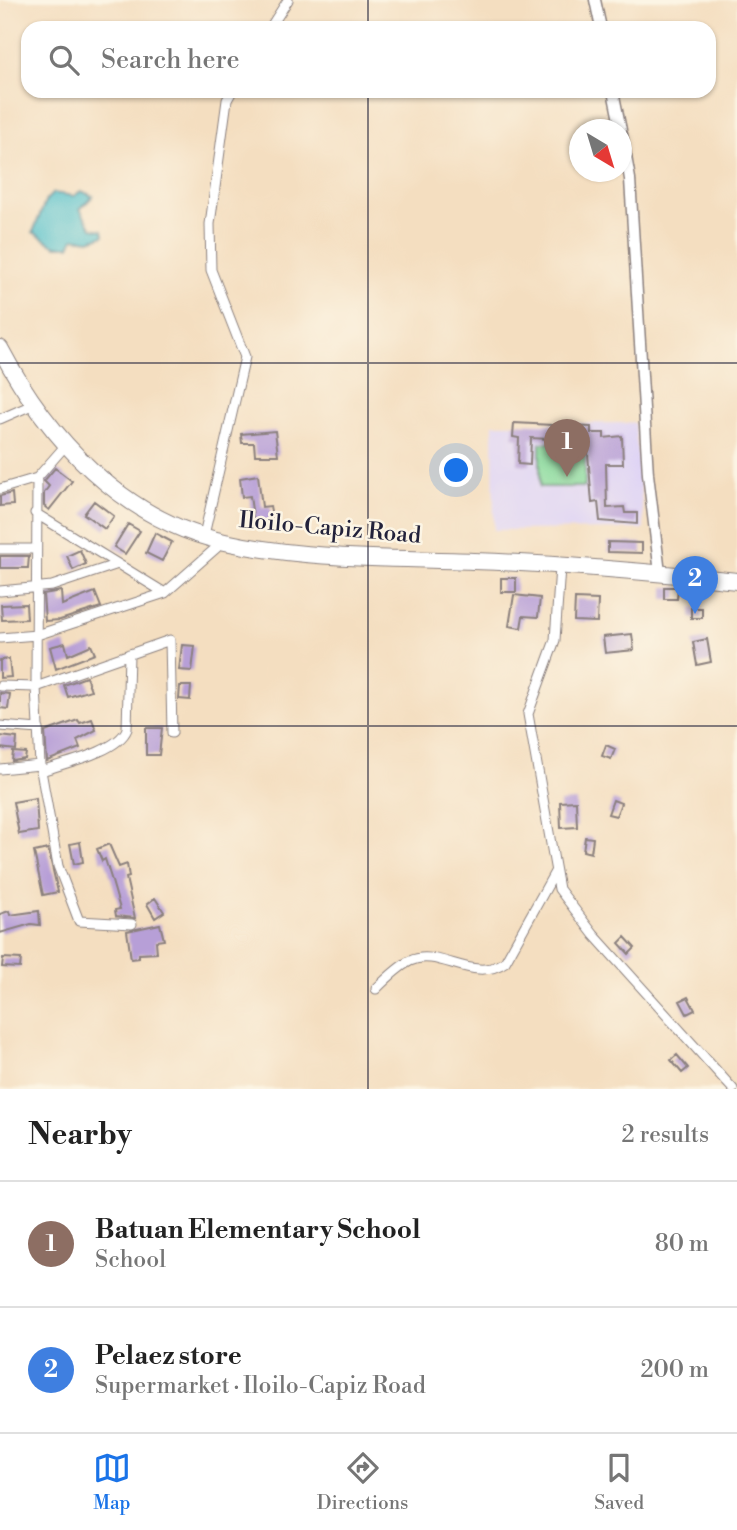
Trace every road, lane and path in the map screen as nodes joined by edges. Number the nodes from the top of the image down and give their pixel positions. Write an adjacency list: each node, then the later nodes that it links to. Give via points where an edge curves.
1 (288, 0): 3 (street)
2 (595, 0): 4 (street)
3 (274, 21)
4 (600, 21)
5 (227, 98): 16 (street, via 210,224 211,270 245,357)
6 (614, 98): 7 (street)
7 (618, 119)
8 (630, 182): 22 (street, via 648,474)
9 (0, 348): 10 (highway, Iloilo-Capiz Road)
10 (32, 405): 11 (street); 12 (highway, Iloilo-Capiz Road)
11 (0, 419)
12 (65, 446): 13 (street); 16 (highway, Iloilo-Capiz Road, via 147,512)
13 (37, 478): 14 (street); 15 (street)
14 (0, 489)
15 (35, 513): 19 (street); 20 (street)
16 (204, 535): 17 (highway, Iloilo-Capiz Road)
17 (223, 542): 21 (highway, Iloilo-Capiz Road, via 331,556); 26 (street)
18 (0, 549): 19 (street)
19 (36, 549): 24 (street)
20 (115, 565): 24 (street); 26 (street)
21 (560, 567): 22 (highway, Iloilo-Capiz Road); 37 (street, via 555,640 528,714)
22 (660, 573): 23 (highway, Iloilo-Capiz Road)
23 (737, 581)
24 (36, 590): 25 (street); 27 (street)
25 (0, 591)
26 (165, 593): 27 (street)
27 (37, 635): 28 (street); 31 (street)
28 (0, 638)
29 (129, 654): 31 (street); 34 (street, via 170,640); 35 (street, via 124,737 97,752)
30 (0, 685): 31 (street)
31 (36, 687): 33 (street)
32 (0, 726): 33 (street)
33 (39, 729): 35 (street)
34 (172, 733)
35 (41, 768): 36 (street); 38 (street, via 58,866 79,921)
36 (0, 769)
37 (555, 872): 39 (street, via 505,962 481,970 422,958 410,961); 40 (street, via 559,889 573,910)
38 (132, 924)
39 (376, 989)
40 (733, 1089)

